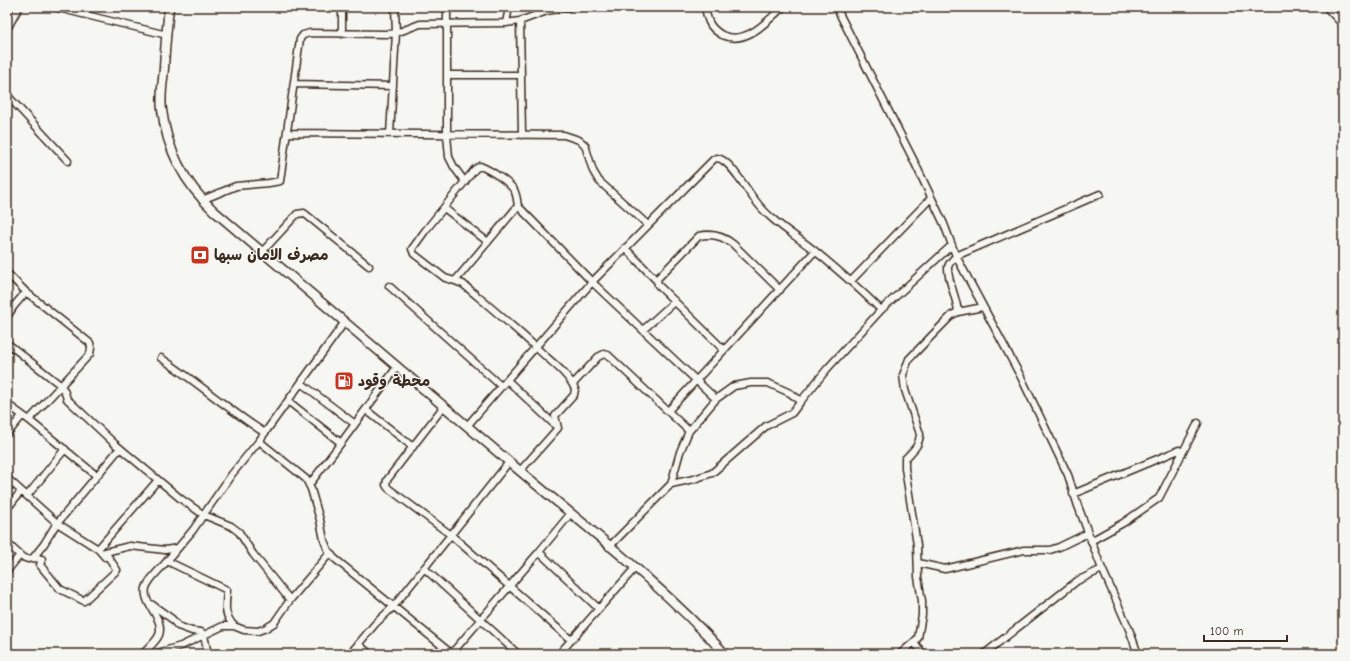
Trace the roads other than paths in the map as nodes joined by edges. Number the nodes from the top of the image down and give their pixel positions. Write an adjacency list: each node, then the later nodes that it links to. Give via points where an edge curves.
1 (19, 7): 17 (street)
2 (54, 7): 20 (street)
3 (169, 7): 20 (street)
4 (342, 7): 19 (street)
5 (396, 7): 18 (street)
6 (447, 7): 15 (street)
7 (509, 7): 14 (street)
8 (569, 7): 13 (street)
9 (705, 7): 10 (street, via 711,26 730,38 754,33)
10 (783, 7)
11 (836, 7): 33 (street)
12 (1326, 7): 16 (street)
13 (520, 20): 14 (street); 22 (street)
14 (506, 23): 15 (street)
15 (446, 24): 18 (street, via 420,24); 21 (street)
16 (1343, 25)
17 (7, 29)
18 (396, 33): 19 (street); 24 (street)
19 (342, 34): 23 (street, via 302,35)
20 (166, 35): 34 (street, via 162,110 167,138 189,184)
21 (447, 75): 22 (street); 28 (street)
22 (521, 75): 29 (street)
23 (294, 84): 24 (street); 26 (street)
24 (393, 86): 27 (street)
25 (7, 95): 30 (street)
26 (288, 134): 27 (street); 34 (street, via 280,181 236,186)
27 (390, 134): 28 (street)
28 (447, 135): 29 (street); 31 (street, via 449,157)
29 (522, 135): 37 (street, via 564,135 579,140 585,146 599,181)
30 (68, 161)
31 (465, 182): 35 (street, via 475,169 480,166 485,168 513,189); 36 (street)
32 (1100, 194): 43 (street)
33 (931, 198): 39 (street); 48 (street)
34 (202, 200): 42 (street)
35 (518, 206): 38 (street); 49 (street)
36 (444, 208): 38 (street); 46 (street, via 412,251 445,278)
37 (648, 225): 40 (street); 41 (street, via 714,159 721,158 755,201)
38 (488, 242): 46 (street)
39 (952, 246): 43 (street); 55 (street)
40 (625, 248): 47 (street); 49 (street)
41 (815, 251): 48 (street); 51 (street)
42 (262, 252): 44 (street, via 297,214 304,213); 58 (street)
43 (956, 256): 54 (street); 56 (street, via 948,268)
44 (369, 266)
45 (7, 273): 52 (street)
46 (455, 281): 61 (street, via 463,284)
47 (656, 281): 51 (street, via 699,236 712,235 733,244); 53 (street)
48 (851, 281): 55 (street)
49 (592, 282): 59 (street); 61 (street)
50 (390, 286): 70 (street)
51 (780, 290): 62 (street)
52 (26, 292): 57 (street); 69 (street, via 90,343 90,354)
53 (675, 301): 59 (street); 62 (street)
54 (984, 307): 56 (street); 101 (street, via 1068,476)
55 (881, 310): 73 (street)
56 (958, 312): 119 (street, via 909,359 902,378 920,434 920,442 905,459 904,468 914,517)
57 (7, 317)
58 (344, 323): 64 (street); 67 (street)
59 (643, 330): 66 (street)
60 (7, 343): 69 (street)
61 (535, 347): 65 (street); 68 (street)
62 (724, 350): 66 (street)
63 (161, 358): 85 (street)
64 (396, 367): 75 (street); 76 (street)
65 (507, 380): 70 (street); 83 (street)
66 (696, 380): 71 (street); 77 (street)
67 (301, 383): 72 (street); 81 (street)
68 (573, 384): 77 (street, via 598,357 608,355); 83 (street, via 576,389 574,395 555,416)
69 (60, 386): 79 (street); 90 (street, via 67,399)
70 (501, 386): 82 (street)
71 (716, 399): 73 (street, via 734,386 751,382 768,383); 84 (street)
72 (288, 401): 85 (street); 88 (street)
73 (801, 401): 98 (street, via 792,413 766,426 712,473 694,480)
74 (7, 404): 78 (street)
75 (444, 406): 82 (street); 89 (street)
76 (366, 410): 81 (street); 89 (street)
77 (668, 411): 84 (street)
78 (22, 416): 79 (street); 86 (street)
79 (29, 420): 91 (street)
80 (1198, 423): 109 (street, via 1159,498 1123,524)
81 (355, 424): 88 (street)
82 (467, 426): 93 (street)
83 (558, 428): 94 (street)
84 (689, 431): 98 (street)
85 (265, 433): 87 (street)
86 (7, 434)
87 (259, 441): 99 (street); 105 (street)
88 (341, 443): 99 (street)
89 (413, 447): 108 (street, via 387,480 386,485)
90 (120, 448): 95 (street); 97 (street)
91 (65, 449): 95 (street); 102 (street)
92 (1179, 450): 101 (street)
93 (509, 462): 94 (street); 108 (street)
94 (520, 471): 104 (street)
95 (97, 476): 106 (street)
96 (7, 478): 100 (street)
97 (158, 480): 105 (street); 113 (street)
98 (671, 484): 111 (street)
99 (309, 485): 114 (street, via 324,540)
100 (22, 491): 102 (street); 103 (street)
101 (1073, 494): 107 (street)
102 (27, 496): 106 (street)
103 (7, 509)
104 (571, 514): 111 (street); 115 (street)
105 (204, 515): 112 (street); 126 (street, via 232,526 239,532)
106 (57, 523): 113 (street); 117 (street)
107 (1088, 533): 109 (street); 119 (street, via 1067,545 1050,550 1024,550 945,569)
108 (451, 535): 120 (street); 125 (street)
109 (1091, 541): 122 (street)
110 (7, 543): 116 (street)
111 (609, 546): 121 (street)
112 (178, 548): 118 (street); 123 (street, via 165,550 130,546 105,552)
113 (98, 549): 123 (street)
114 (330, 552): 126 (street); 128 (street, via 340,565)
115 (539, 552): 125 (street); 129 (street)
116 (20, 555): 117 (street, via 28,559); 124 (street)
117 (33, 558): 123 (street, via 42,560 40,565 60,589 84,601)
118 (167, 561): 127 (street, via 148,583 146,589); 131 (street, via 227,590 227,617)
119 (918, 563): 134 (street, via 922,615 919,634)
120 (424, 568): 128 (street); 130 (street)
121 (635, 568): 129 (street); 144 (street)
122 (1102, 569): 147 (street, via 1077,581); 148 (street)
123 (117, 570)
124 (7, 571)
125 (510, 585): 130 (street); 133 (street)
126 (290, 600): 131 (street, via 274,623 266,628 258,631)
127 (149, 603): 132 (street, via 172,618 178,626); 136 (street, via 157,616 160,629 155,641)
128 (394, 606): 135 (street); 141 (street)
129 (599, 609): 133 (street)
130 (480, 619): 141 (street); 142 (street)
131 (234, 626): 132 (street, via 223,626)
132 (204, 635): 137 (street); 138 (street)
133 (571, 640): 143 (street)
134 (914, 642): 145 (street); 146 (street)
135 (358, 644): 139 (street); 140 (street)
136 (143, 654)
137 (154, 654)
138 (208, 654)
139 (350, 654)
140 (370, 654)
141 (451, 654)
142 (518, 654)
143 (559, 654)
144 (725, 654)
145 (900, 654)
146 (923, 654)
147 (984, 654)
148 (1138, 654)

